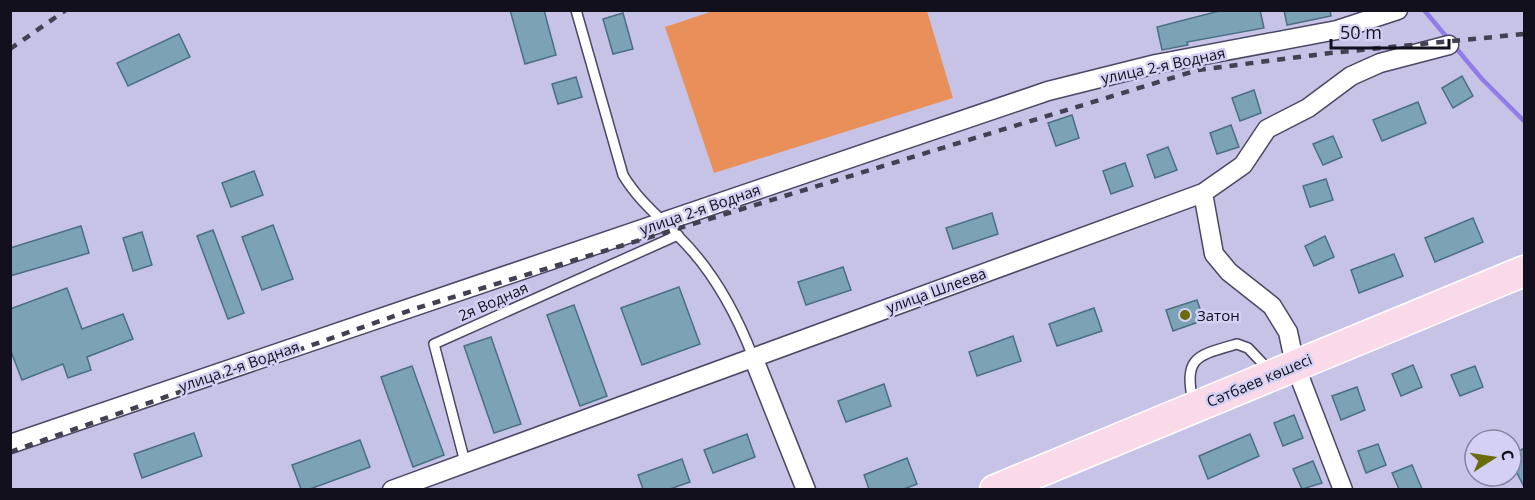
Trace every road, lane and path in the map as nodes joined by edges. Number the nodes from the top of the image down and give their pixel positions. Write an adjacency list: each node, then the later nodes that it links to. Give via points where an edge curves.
1 (576, 10): 5 (lane, via 623,175 635,196)
2 (1398, 10): 5 (street, улица 2-я Водная, via 1336,30 1156,64 1048,92)
3 (1449, 45): 4 (street, улица Шлеева, via 1380,63 1351,76 1308,108 1267,129 1243,165)
4 (1203, 193): 8 (street, улица Шлеева); 9 (street, via 1214,254 1279,315 1288,332)
5 (663, 222): 6 (lane); 11 (street, улица 2-я Водная)
6 (678, 235): 8 (lane, via 738,319); 12 (lane, 2я Водная, via 434,344)
7 (1524, 272): 9 (main road, Сәтбаев көшесі)
8 (753, 357): 12 (street, улица Шлеева); 14 (street)
9 (1284, 370): 10 (main road, Сәтбаев көшесі); 10 (lane, via 1237,344 1202,356 1189,368); 16 (street)
10 (1193, 407): 15 (main road, Сәтбаев көшесі)
11 (10, 444)
12 (465, 462): 13 (street, улица Шлеева)
13 (392, 489)
14 (806, 489)
15 (995, 489)
16 (1343, 489)

